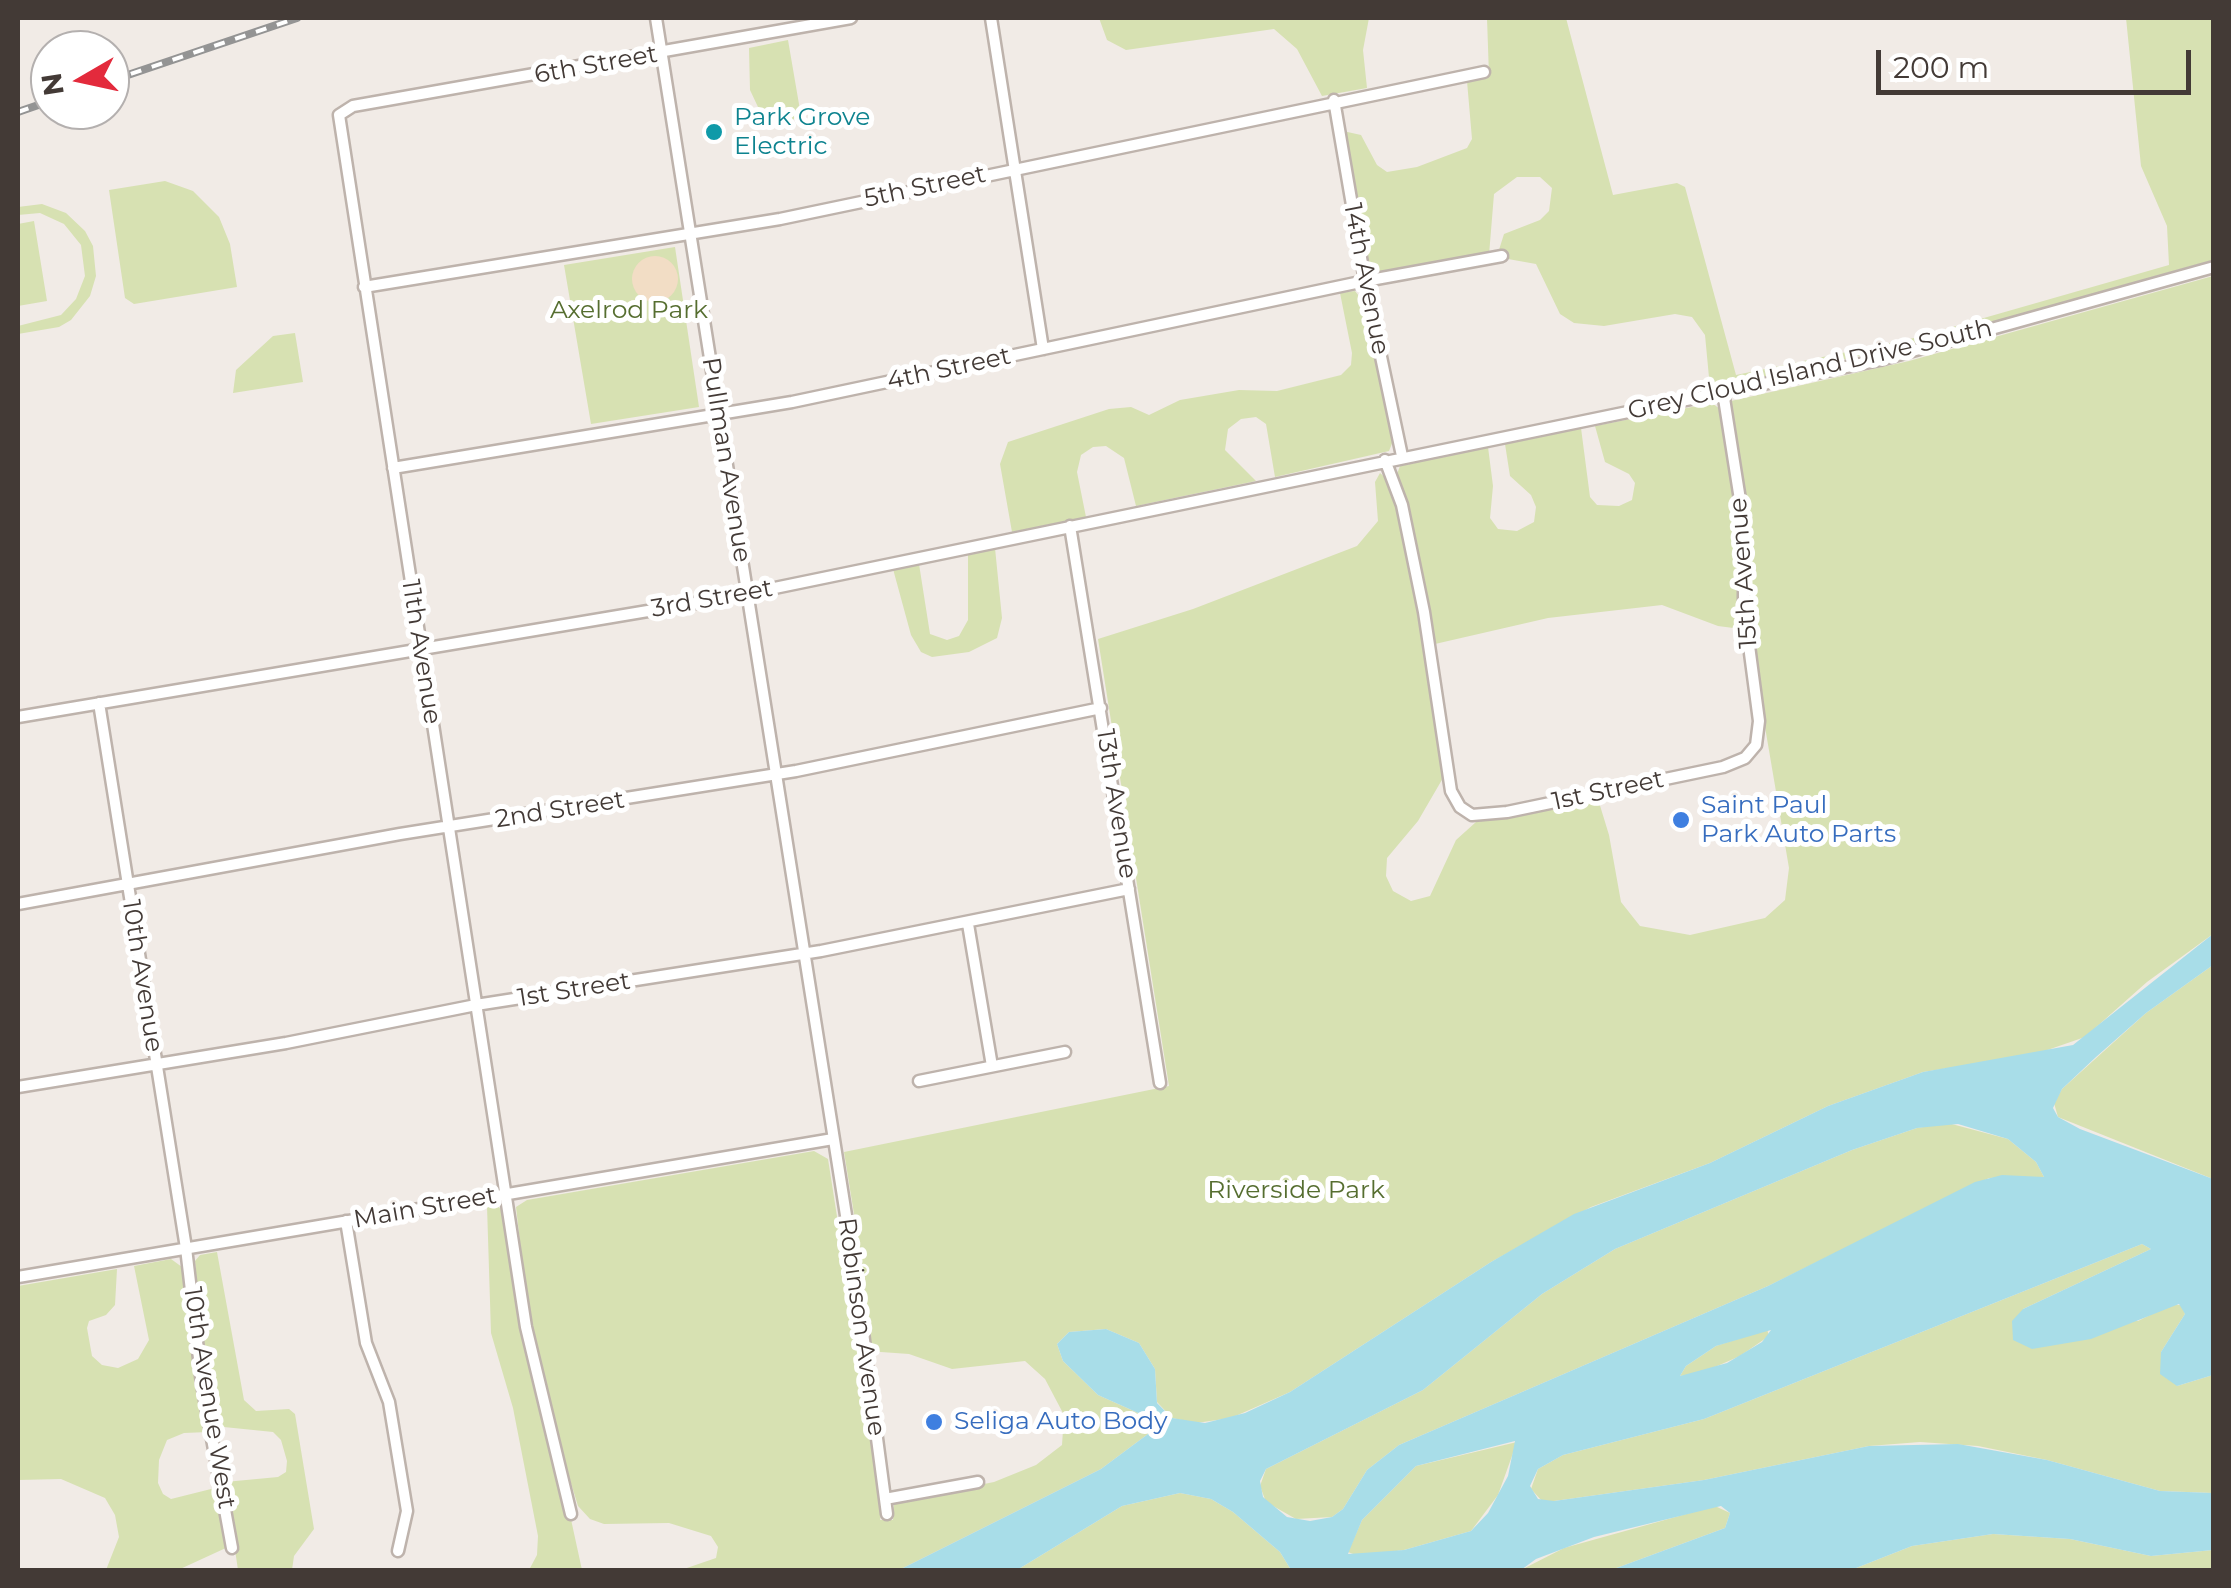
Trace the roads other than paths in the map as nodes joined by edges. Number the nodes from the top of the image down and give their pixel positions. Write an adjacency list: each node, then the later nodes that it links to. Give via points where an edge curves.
1 (656, 18): 4 (street, Pullman Avenue)
2 (851, 18): 4 (street, 6th Street)
3 (991, 18): 8 (street)
4 (662, 54): 7 (street, 6th Street); 9 (street, Pullman Avenue)
5 (1484, 72): 6 (street, 5th Street)
6 (1334, 100): 8 (street, 5th Street); 12 (street, 14th Avenue)
7 (342, 110): 13 (street, 11th Avenue, via 338,124)
8 (1014, 168): 9 (street, 5th Street); 14 (street)
9 (691, 234): 13 (street, 5th Street); 16 (street, Pullman Avenue)
10 (1502, 256): 12 (street, 4th Street)
11 (2214, 267): 15 (street, Grey Cloud Island Drive South, via 1906,354)
12 (1364, 281): 14 (street, 4th Street); 17 (street, 14th Avenue)
13 (364, 287): 19 (street, 11th Avenue)
14 (1043, 349): 16 (street, 4th Street)
15 (1722, 392): 17 (street, Grey Cloud Island Drive South); 26 (street, 15th Avenue, via 1744,525 1746,628 1759,725)
16 (719, 414): 19 (street, 4th Street); 21 (street, Pullman Avenue)
17 (1402, 456): 18 (street, 3rd Street)
18 (1385, 460): 20 (street, 3rd Street); 26 (street, 1st Street, via 1421,596 1450,787 1462,809 1477,816 1507,812 1723,767)
19 (393, 468): 22 (street, 11th Avenue)
20 (1070, 526): 21 (street, 3rd Street); 24 (street, 13th Avenue)
21 (746, 594): 22 (street, 3rd Street); 27 (street, Pullman Avenue)
22 (420, 649): 23 (street, 3rd Street); 28 (street, 11th Avenue)
23 (98, 703): 25 (street, 3rd Street); 29 (street, 10th Avenue)
24 (1101, 708): 27 (street, 2nd Street); 30 (street, 13th Avenue)
25 (18, 717)
26 (1751, 753)
27 (776, 774): 28 (street, 2nd Street); 33 (street, Pullman Avenue)
28 (448, 828): 29 (street, 2nd Street); 34 (street, 11th Avenue)
29 (128, 884): 31 (street, 2nd Street); 36 (street, 10th Avenue)
30 (1129, 889): 32 (street, 1st Street); 39 (street, 13th Avenue)
31 (18, 904)
32 (968, 924): 33 (street, 1st Street); 37 (street)
33 (804, 954): 34 (street, 1st Street); 41 (street, Pullman Avenue)
34 (476, 1005): 36 (street, 1st Street); 42 (street, 11th Avenue)
35 (1064, 1052): 37 (street)
36 (157, 1064): 40 (street, 1st Street); 44 (street, 10th Avenue)
37 (992, 1066): 38 (street)
38 (919, 1081)
39 (1160, 1083)
40 (18, 1087)
41 (833, 1139): 42 (street, Main Street); 47 (street, Robinson Avenue)
42 (507, 1194): 43 (street, Main Street); 48 (street, 11th Avenue, via 531,1354)
43 (346, 1222): 44 (street, Main Street); 51 (street, via 366,1344 388,1402 404,1495 407,1521)
44 (186, 1248): 45 (street, Main Street); 50 (street, 10th Avenue West)
45 (18, 1276)
46 (978, 1482): 47 (street)
47 (885, 1499): 49 (street, Robinson Avenue)
48 (571, 1514)
49 (887, 1514)
50 (232, 1548)
51 (398, 1551)

